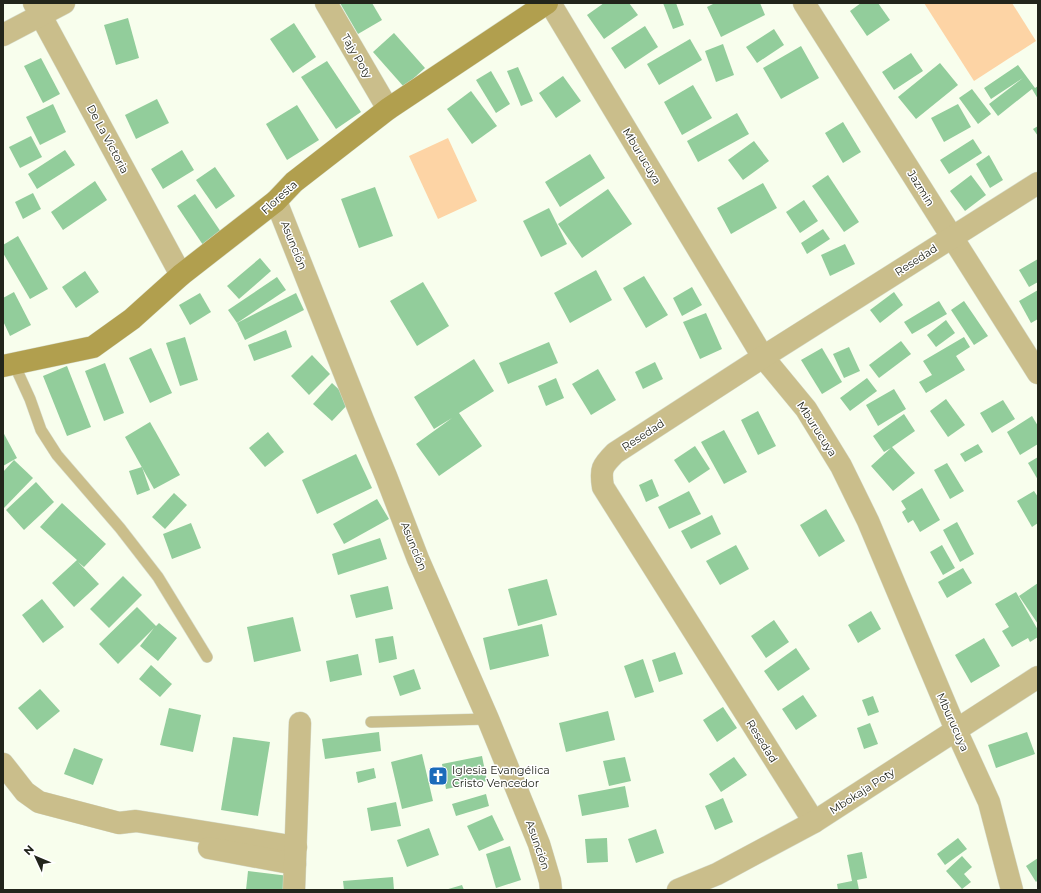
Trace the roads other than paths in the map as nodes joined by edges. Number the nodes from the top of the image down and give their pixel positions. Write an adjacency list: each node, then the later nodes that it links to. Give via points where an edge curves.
1 (64, 3): 6 (street)
2 (326, 3): 8 (street, Tajy Poty)
3 (547, 3): 8 (street, Floresta)
4 (550, 3): 13 (street, Mburucuya)
5 (804, 3): 11 (street, Jazmin)
6 (37, 9): 7 (street); 12 (street, De La Victoria)
7 (3, 35)
8 (388, 109): 10 (street, Floresta, via 294,182)
9 (1038, 183): 11 (street, Resedad)
10 (276, 201): 12 (street, Floresta); 18 (street, Asunción, via 418,559)
11 (952, 237): 13 (street, Resedad); 15 (street, Jazmin)
12 (181, 275): 14 (street, Floresta, via 132,319 93,347)
13 (763, 357): 21 (street, Mburucuya, via 806,409 852,488); 23 (street, Resedad, via 615,453 606,462 601,473 603,487)
14 (9, 365): 16 (lane, via 30,399 41,430 57,455 158,577)
15 (1038, 374)
16 (208, 657)
17 (1038, 677): 21 (street, Mbokaja Poty)
18 (488, 719): 19 (lane); 26 (street, Asunción, via 539,844)
19 (371, 722)
20 (300, 723): 24 (street)
21 (956, 730): 23 (street, Mbokaja Poty); 28 (street, Mburucuya, via 989,802)
22 (3, 764): 24 (street, via 25,792 39,802 119,823 136,821)
23 (814, 822): 27 (street, Mbokaja Poty, via 717,874)
24 (296, 855): 25 (street)
25 (294, 890)
26 (551, 890)
27 (678, 890)
28 (1012, 890)

